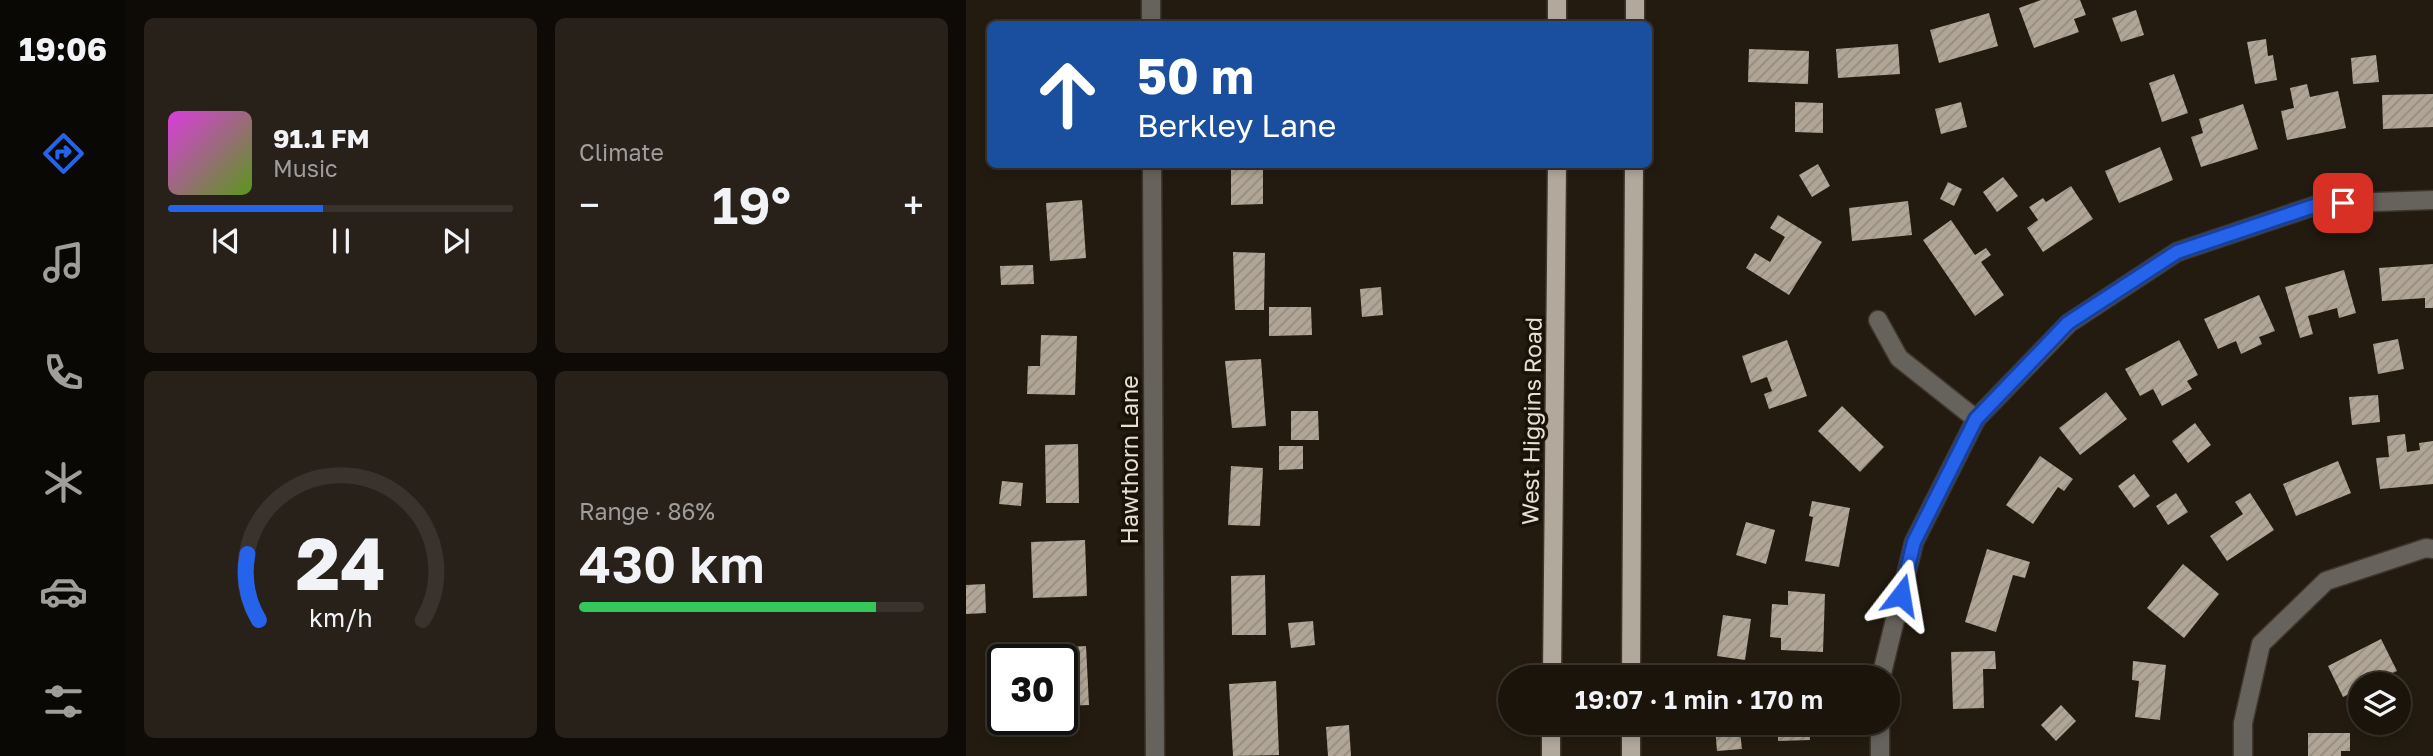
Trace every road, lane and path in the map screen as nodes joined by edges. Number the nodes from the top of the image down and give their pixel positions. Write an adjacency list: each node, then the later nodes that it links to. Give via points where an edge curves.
1 (1151, 0): 4 (street)
2 (1557, 0): 5 (main road)
3 (1635, 0): 6 (main road)
4 (1151, 21)
5 (1557, 21)
6 (1635, 21)
7 (1152, 168): 20 (street, Hawthorn Lane)
8 (1557, 168): 14 (main road, West Higgins Road)
9 (1634, 168): 15 (main road)
10 (2433, 200): 12 (street, via 2320,204 2177,252 2068,323)
11 (1878, 320): 12 (street, via 1899,358)
12 (1976, 419): 16 (street, via 1914,542)
13 (2433, 549): 24 (street, via 2326,581 2261,644 2243,723)
14 (1552, 665)
15 (1631, 665)
16 (1884, 665)
17 (1551, 735): 21 (main road)
18 (1631, 735): 22 (main road)
19 (1880, 735): 23 (street)
20 (1155, 756)
21 (1551, 756)
22 (1631, 756)
23 (1880, 756)
24 (2243, 756)

